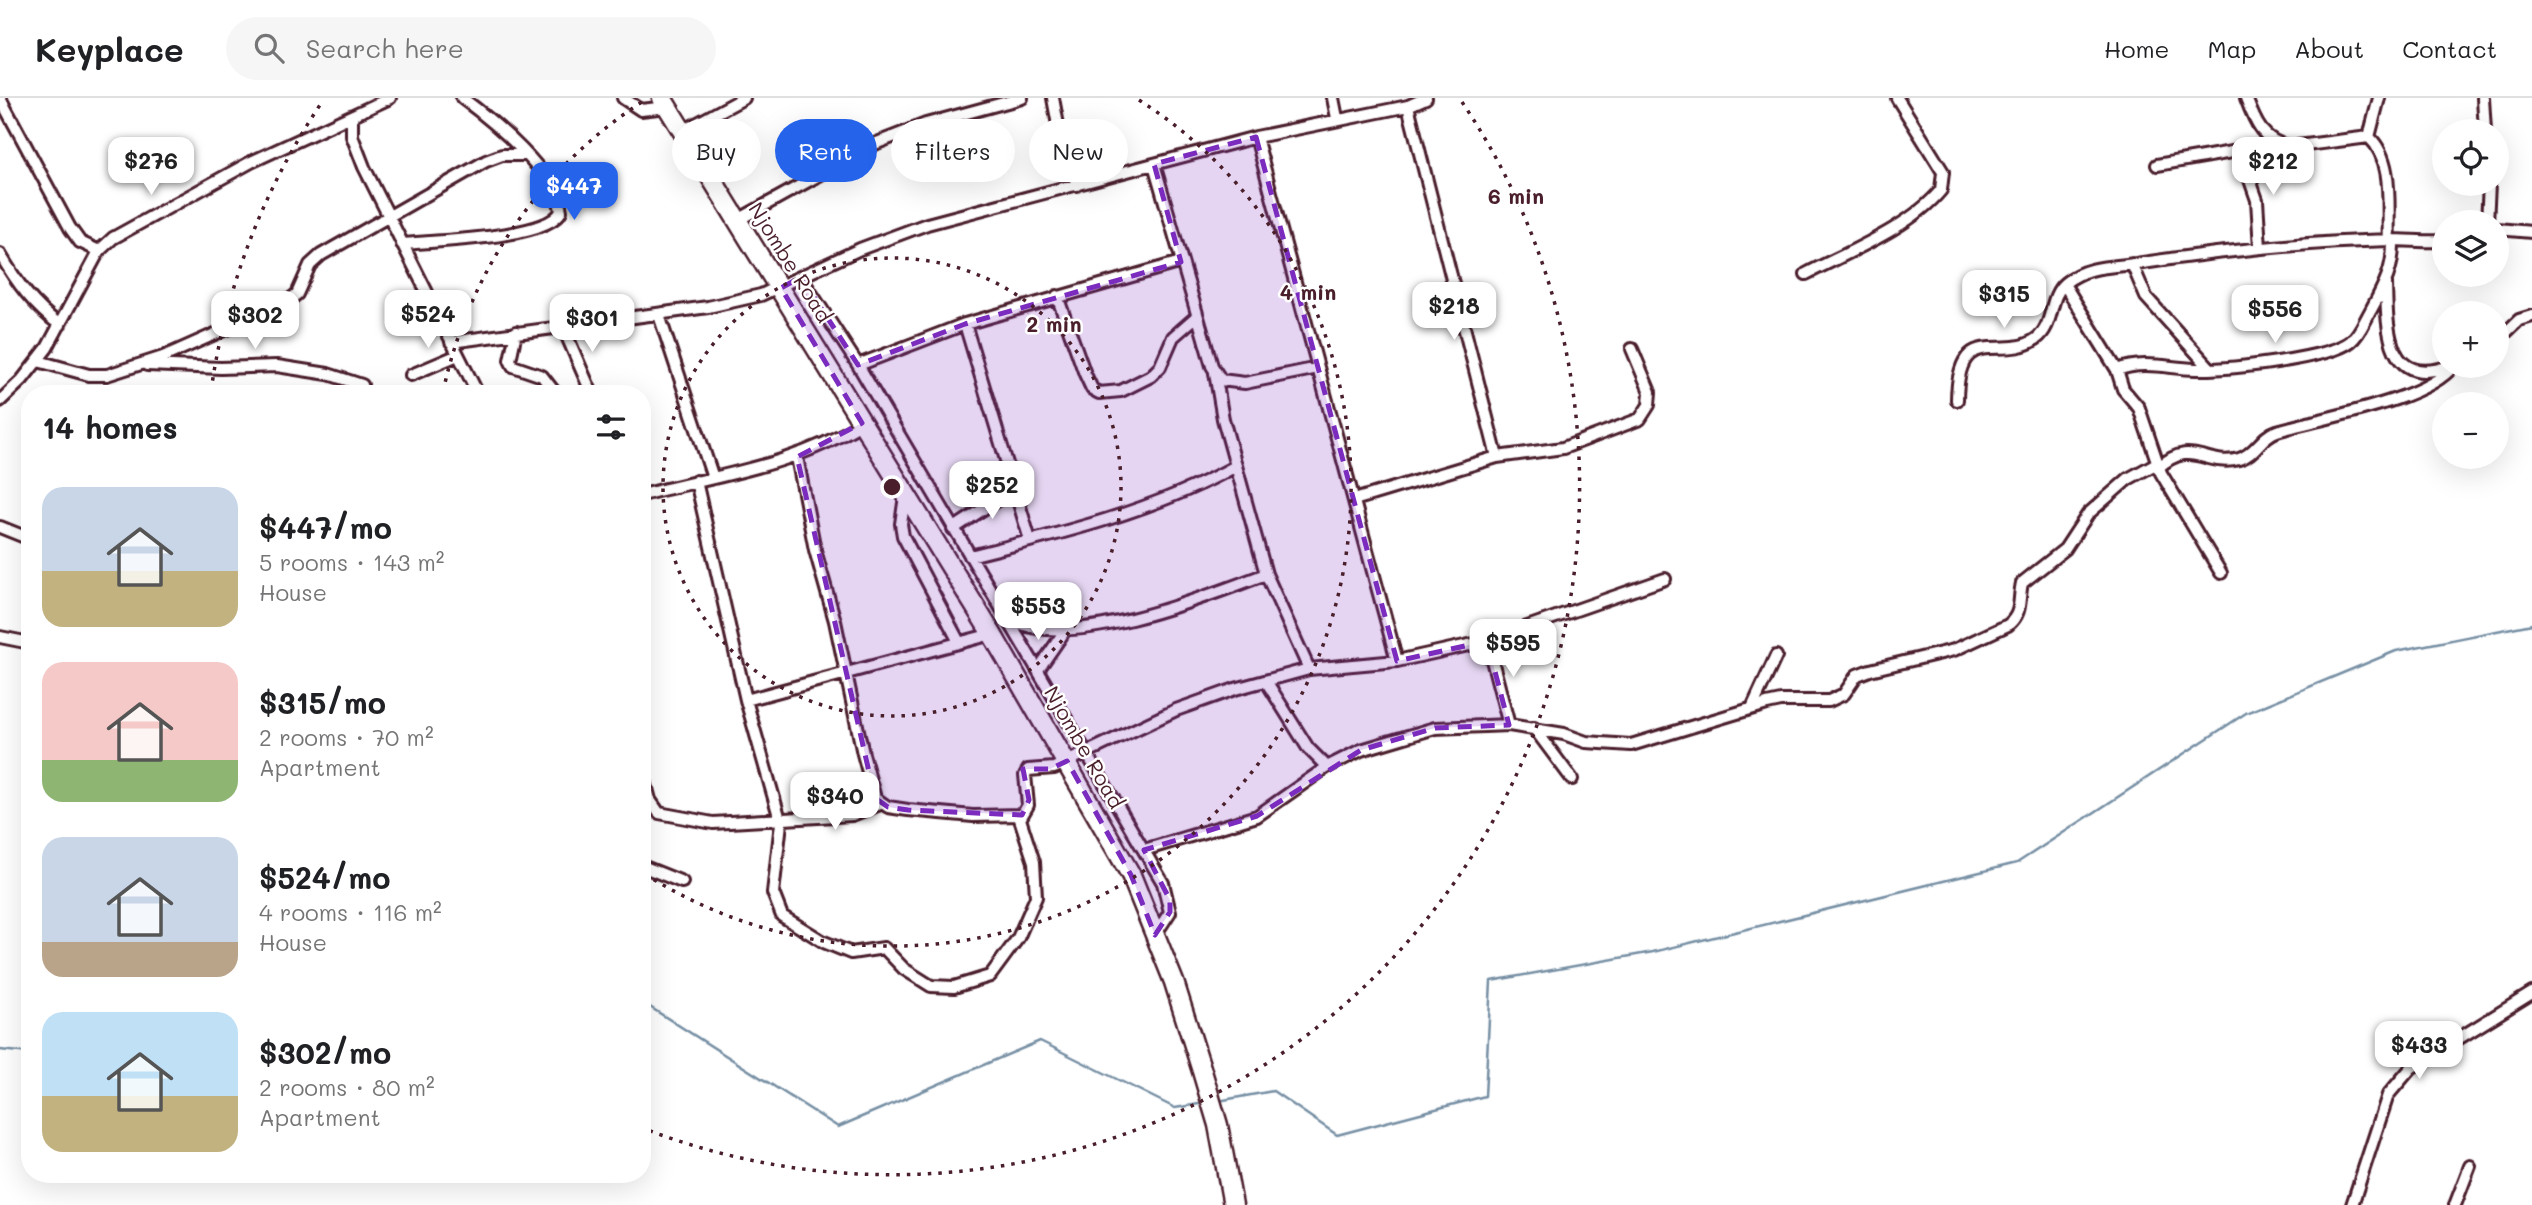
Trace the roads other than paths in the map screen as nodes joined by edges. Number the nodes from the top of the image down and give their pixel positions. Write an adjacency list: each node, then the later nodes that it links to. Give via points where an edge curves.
1 (0, 98): 38 (street, via 70,228 80,243)
2 (390, 98): 16 (street)
3 (462, 98): 25 (street)
4 (623, 98): 14 (street, via 641,110)
5 (744, 98): 19 (street)
6 (1022, 98): 31 (street, via 926,124 877,143)
7 (1053, 98): 29 (street)
8 (1333, 98): 17 (street)
9 (1426, 98): 15 (street)
10 (1897, 98): 43 (street, via 1943,173 1941,190 1893,227)
11 (2246, 98): 23 (street, via 2259,129)
12 (2379, 98): 22 (street)
13 (2483, 98): 20 (street)
14 (664, 102): 18 (highway, Njombe Road)
15 (1408, 106): 17 (street); 78 (street)
16 (352, 116): 30 (street, via 354,142); 38 (street, via 131,225)
17 (1337, 118): 21 (street)
18 (675, 119)
19 (705, 119)
20 (2485, 119)
21 (1256, 137): 26 (street); 63 (street)
22 (2369, 137): 23 (street); 34 (street, via 2378,145 2386,168)
23 (2278, 144): 24 (street)
24 (2248, 149): 27 (street); 37 (street)
25 (525, 155): 30 (street, via 494,158); 36 (street, via 558,196 561,211 553,221 498,235)
26 (1154, 164): 29 (street); 40 (street)
27 (2157, 164)
28 (715, 182): 31 (highway, Njombe Road)
29 (1077, 185): 44 (street, via 927,224)
30 (388, 216): 36 (street); 61 (street, via 314,259 297,294 287,302)
31 (738, 220): 47 (highway, Njombe Road)
32 (2509, 230): 33 (street)
33 (2532, 232)
34 (2391, 240): 35 (street); 37 (street); 45 (street, via 2393,261)
35 (2432, 241)
36 (402, 243): 57 (street)
37 (2260, 248): 41 (street)
38 (100, 251): 53 (street)
39 (0, 254): 42 (street)
40 (1181, 262): 48 (street); 50 (street)
41 (2132, 264): 46 (street, via 2097,268); 64 (street, via 2146,297)
42 (5, 273): 53 (street)
43 (1806, 274)
44 (801, 277): 47 (street); 62 (street)
45 (2386, 283): 64 (street, via 2355,339 2344,346 2309,357); 66 (street, via 2391,346 2412,369)
46 (2064, 284): 65 (street); 74 (street, via 2036,339 2021,346 1983,347 1969,357 1961,366)
47 (780, 288): 49 (street); 76 (highway, Njombe Road)
48 (1057, 296): 50 (street, via 1085,374 1099,394 1121,391 1151,376 1173,337); 52 (street)
49 (659, 315): 54 (street); 81 (street)
50 (1197, 316): 67 (street)
51 (2532, 316): 56 (street, via 2519,320)
52 (965, 324): 62 (street); 83 (street)
53 (61, 325): 60 (street)
54 (563, 327): 55 (street); 73 (street)
55 (516, 332): 57 (street); 72 (street, via 511,364 542,376)
56 (2509, 332)
57 (451, 342): 59 (street)
58 (1632, 349): 78 (street, via 1650,393 1640,419 1563,448)
59 (458, 355): 68 (street); 71 (street)
60 (38, 361): 61 (street, via 107,375); 75 (street)
61 (141, 365): 70 (street, via 277,366)
62 (858, 365): 88 (street)
63 (1318, 368): 67 (street, via 1245,383 1220,380); 86 (street)
64 (2210, 368): 65 (street, via 2134,364)
65 (2116, 370): 79 (street, via 2147,426)
66 (2432, 370)
67 (1215, 373): 80 (street)
68 (411, 375)
69 (2438, 378): 79 (street, via 2420,389 2272,433 2242,459 2224,461 2185,452)
70 (362, 385)
71 (473, 385)
72 (549, 385)
73 (588, 385)
74 (1957, 400)
75 (0, 401)
76 (862, 424): 77 (street); 85 (highway, Njombe Road)
77 (797, 457): 81 (street); 106 (street)
78 (1497, 457): 86 (street)
79 (2157, 465): 92 (street); 109 (street, via 2128,479 2088,514 2065,549 2022,583 2021,605 2008,625 1954,650 1857,675 1838,699 1781,701)
80 (1236, 466): 90 (street, via 1178,495); 93 (street)
81 (713, 478): 82 (street)
82 (696, 481): 84 (street); 108 (street)
83 (1015, 488): 88 (street); 90 (street)
84 (651, 491)
85 (905, 496): 97 (highway, Njombe Road); 101 (street, via 901,524 905,542)
86 (1354, 500): 103 (street)
87 (0, 527): 89 (street)
88 (953, 530): 91 (street)
89 (21, 535)
90 (1030, 540): 91 (street)
91 (970, 556): 95 (street)
92 (2221, 573)
93 (1266, 574): 96 (street, via 1162,609); 104 (street)
94 (1665, 579): 100 (street)
95 (1007, 617): 96 (street, via 1023,627); 105 (street)
96 (1064, 632): 105 (street)
97 (992, 634): 101 (street); 113 (highway, Njombe Road)
98 (0, 637): 99 (street)
99 (21, 641)
100 (1487, 641): 103 (street); 110 (street)
101 (959, 642): 106 (street)
102 (1776, 656): 109 (street)
103 (1397, 661): 104 (street)
104 (1309, 669): 107 (street)
105 (1038, 670): 112 (street)
106 (846, 673): 108 (street); 117 (street, via 866,768)
107 (1266, 681): 112 (street, via 1204,699); 114 (street, via 1308,748)
108 (746, 700): 119 (street)
109 (1752, 708): 111 (street, via 1631,745 1586,741)
110 (1509, 725): 111 (street); 114 (street, via 1435,727 1360,750)
111 (1534, 728): 115 (street)
112 (1085, 752): 113 (street); 120 (street)
113 (1066, 761): 118 (street, via 1054,768 1028,771 1028,806); 123 (highway, Njombe Road, via 1131,875)
114 (1327, 767): 120 (street, via 1257,816)
115 (1572, 779)
116 (651, 801): 119 (street, via 665,816 713,823)
117 (880, 804): 118 (street, via 964,816); 119 (street, via 852,815)
118 (1022, 815): 119 (street, via 1021,827 1036,871 1036,897 1026,924 990,976 946,987 919,979 884,948 845,951 782,916 773,893)
119 (779, 817)
120 (1144, 850): 123 (street, via 1170,900 1170,912)
121 (651, 870): 122 (street)
122 (682, 883)
123 (1156, 934): 126 (highway, Njombe Road, via 1218,1125)
124 (2532, 993): 127 (street, via 2397,1081 2388,1095)
125 (2470, 1166): 128 (street)
126 (1233, 1205)
127 (2352, 1205)
128 (2455, 1205)

